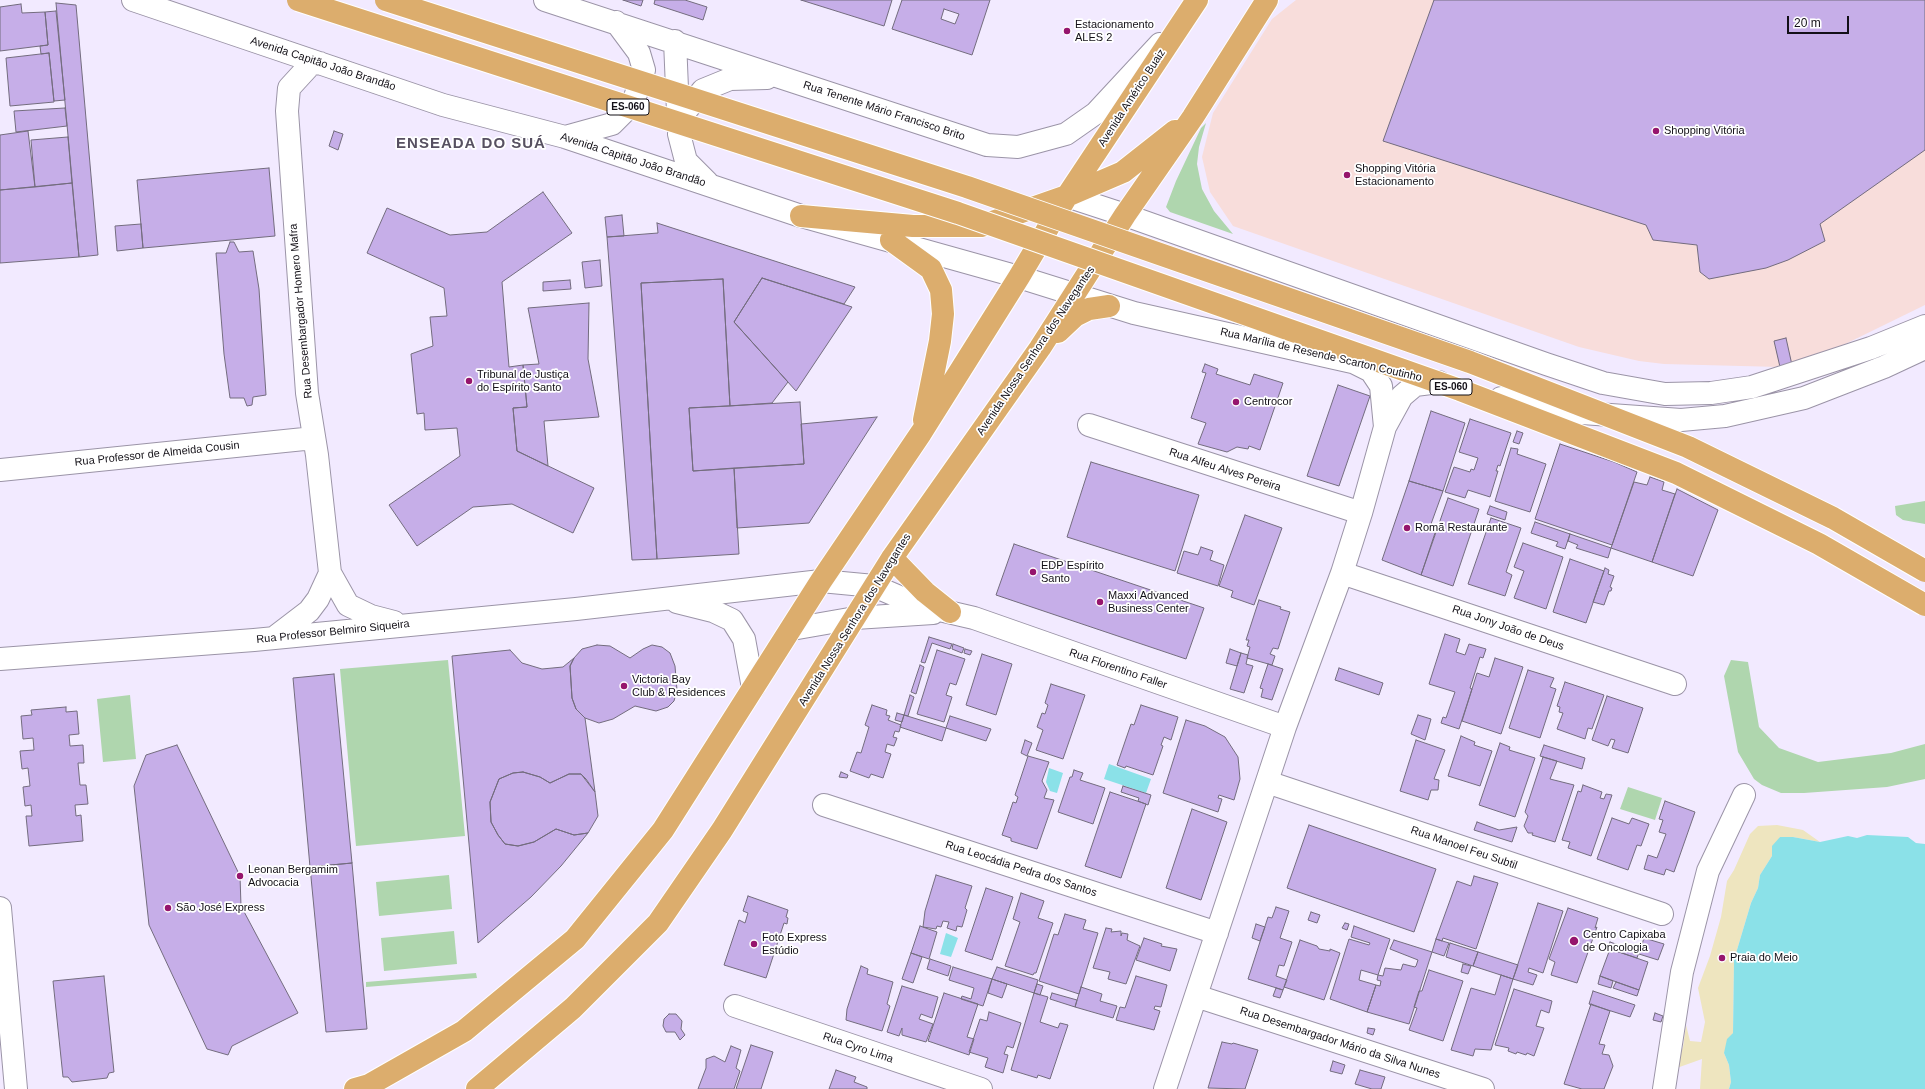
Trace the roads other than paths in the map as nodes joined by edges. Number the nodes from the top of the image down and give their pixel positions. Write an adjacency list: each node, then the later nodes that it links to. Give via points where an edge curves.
1 (134, 0): 9 (street, Avenida Capitão João Brandão)
2 (298, 0): 40 (main road, ES-060, bridge, via 958,213 1481,398 1676,474 1819,544)
3 (386, 0): 34 (main road, ES-060, bridge, via 967,187 1470,362 1695,450 1833,518)
4 (545, 0): 7 (street, Rua Tenente Mário Francisco Brito)
5 (1267, 0): 11 (main road)
6 (1191, 9): 10 (street, Rua Tenente Mário Francisco Brito, via 1096,113 1066,134 1018,147 987,145); 15 (main road, Avenida Américo Buaiz)
7 (616, 22): 8 (street, Rua Tenente Mário Francisco Brito); 13 (street, via 639,53 644,70 633,103 612,124)
8 (675, 41): 10 (street, Rua Tenente Mário Francisco Brito); 12 (street)
9 (320, 64): 13 (street, Avenida Capitão João Brandão, via 443,105); 30 (street, Rua Desembargador Homero Mafra, via 311,64 289,88 287,111 307,394)
10 (780, 78): 12 (street, via 730,79 703,90 684,112)
11 (1193, 117): 15 (main road, via 1123,172); 16 (main road, Avenida Nossa Senhora dos Navegantes)
12 (679, 134): 14 (street, via 686,161)
13 (565, 137): 14 (street, Avenida Capitão João Brandão)
14 (711, 186): 17 (street, Avenida Capitão João Brandão)
15 (1067, 196): 16 (street); 17 (main road, via 981,226 913,226); 19 (main road)
16 (1125, 215): 20 (main road, Avenida Nossa Senhora dos Navegantes); 22 (street, via 1560,369 1603,383 1665,394 1711,393 1752,387 1865,350)
17 (801, 216): 18 (street, Avenida Capitão João Brandão)
18 (891, 240): 19 (street, Avenida Capitão João Brandão); 29 (main road, via 931,269 942,290 940,340)
19 (1019, 277): 20 (street, Rua Marília de Resende Scarton Coutinho); 29 (main road)
20 (1075, 294): 21 (street, Rua Marília de Resende Scarton Coutinho); 23 (main road, Avenida Nossa Senhora dos Navegantes)
21 (1109, 306): 23 (main road, via 1089,309 1075,316); 25 (street, Rua Marília de Resende Scarton Coutinho)
22 (1925, 326)
23 (1040, 348): 33 (main road, Avenida Nossa Senhora dos Navegantes)
24 (1925, 348): 26 (street, Rua Marília de Resende Scarton Coutinho, via 1804,398 1725,416 1681,420 1554,411)
25 (1352, 362): 26 (street, Rua Marília de Resende Scarton Coutinho); 28 (street, via 1371,371 1381,386)
26 (1439, 382): 28 (street, via 1414,385 1402,396)
27 (1089, 426): 32 (street, Rua Alfeu Alves Pereira)
28 (1385, 427): 32 (street)
29 (921, 433): 37 (main road)
30 (314, 438): 31 (street, Rua Professor de Almeida Cousin); 35 (street, Rua Desembargador Homero Mafra)
31 (0, 470)
32 (1361, 513): 36 (street)
33 (892, 558): 38 (main road, Avenida Nossa Senhora dos Navegantes); 41 (main road, via 925,592)
34 (1925, 571)
35 (330, 573): 43 (street, Rua Desembargador Homero Mafra, via 348,605 370,616); 45 (street, via 318,599 309,611)
36 (1342, 573): 47 (street, Rua Jony João de Deus); 49 (street)
37 (821, 581): 38 (street, Rua Florentino Faller); 39 (street, Rua Professor Belmiro Siqueira); 44 (main road)
38 (874, 586): 41 (street, Rua Florentino Faller, via 918,605); 42 (main road, Avenida Nossa Senhora dos Navegantes)
39 (666, 599): 43 (street, Rua Professor Belmiro Siqueira); 48 (street, Rua Professor Belmiro Siqueira, via 732,620 744,639)
40 (1925, 605)
41 (950, 612): 42 (street, Rua Florentino Faller); 49 (street, Rua Florentino Faller, via 974,618)
42 (855, 618): 44 (street, Rua Florentino Faller); 60 (main road, Avenida Nossa Senhora dos Navegantes, via 722,830 658,923 573,1008)
43 (403, 625): 45 (street, Rua Professor Belmiro Siqueira)
44 (792, 628): 48 (main road)
45 (274, 638): 46 (street, Rua Professor Belmiro Siqueira)
46 (0, 659)
47 (1675, 684)
48 (753, 688): 59 (main road, via 663,830 575,939 464,1031 370,1084)
49 (1285, 727): 50 (street)
50 (1267, 782): 54 (street, Rua Manoel Feu Subtil); 55 (street)
51 (1744, 795): 64 (street, via 1708,871 1682,972)
52 (824, 805): 55 (street, Rua Leocádia Pedra dos Santos)
53 (0, 908): 58 (street)
54 (1662, 914)
55 (1217, 933): 56 (street)
56 (1196, 996): 62 (street); 63 (street, Rua Desembargador Mário da Silva Nunes)
57 (735, 1006): 61 (street, Rua Cyro Lima)
58 (16, 1089)
59 (355, 1089)
60 (477, 1089)
61 (981, 1089)
62 (1166, 1089)
63 (1483, 1089)
64 (1664, 1089)

